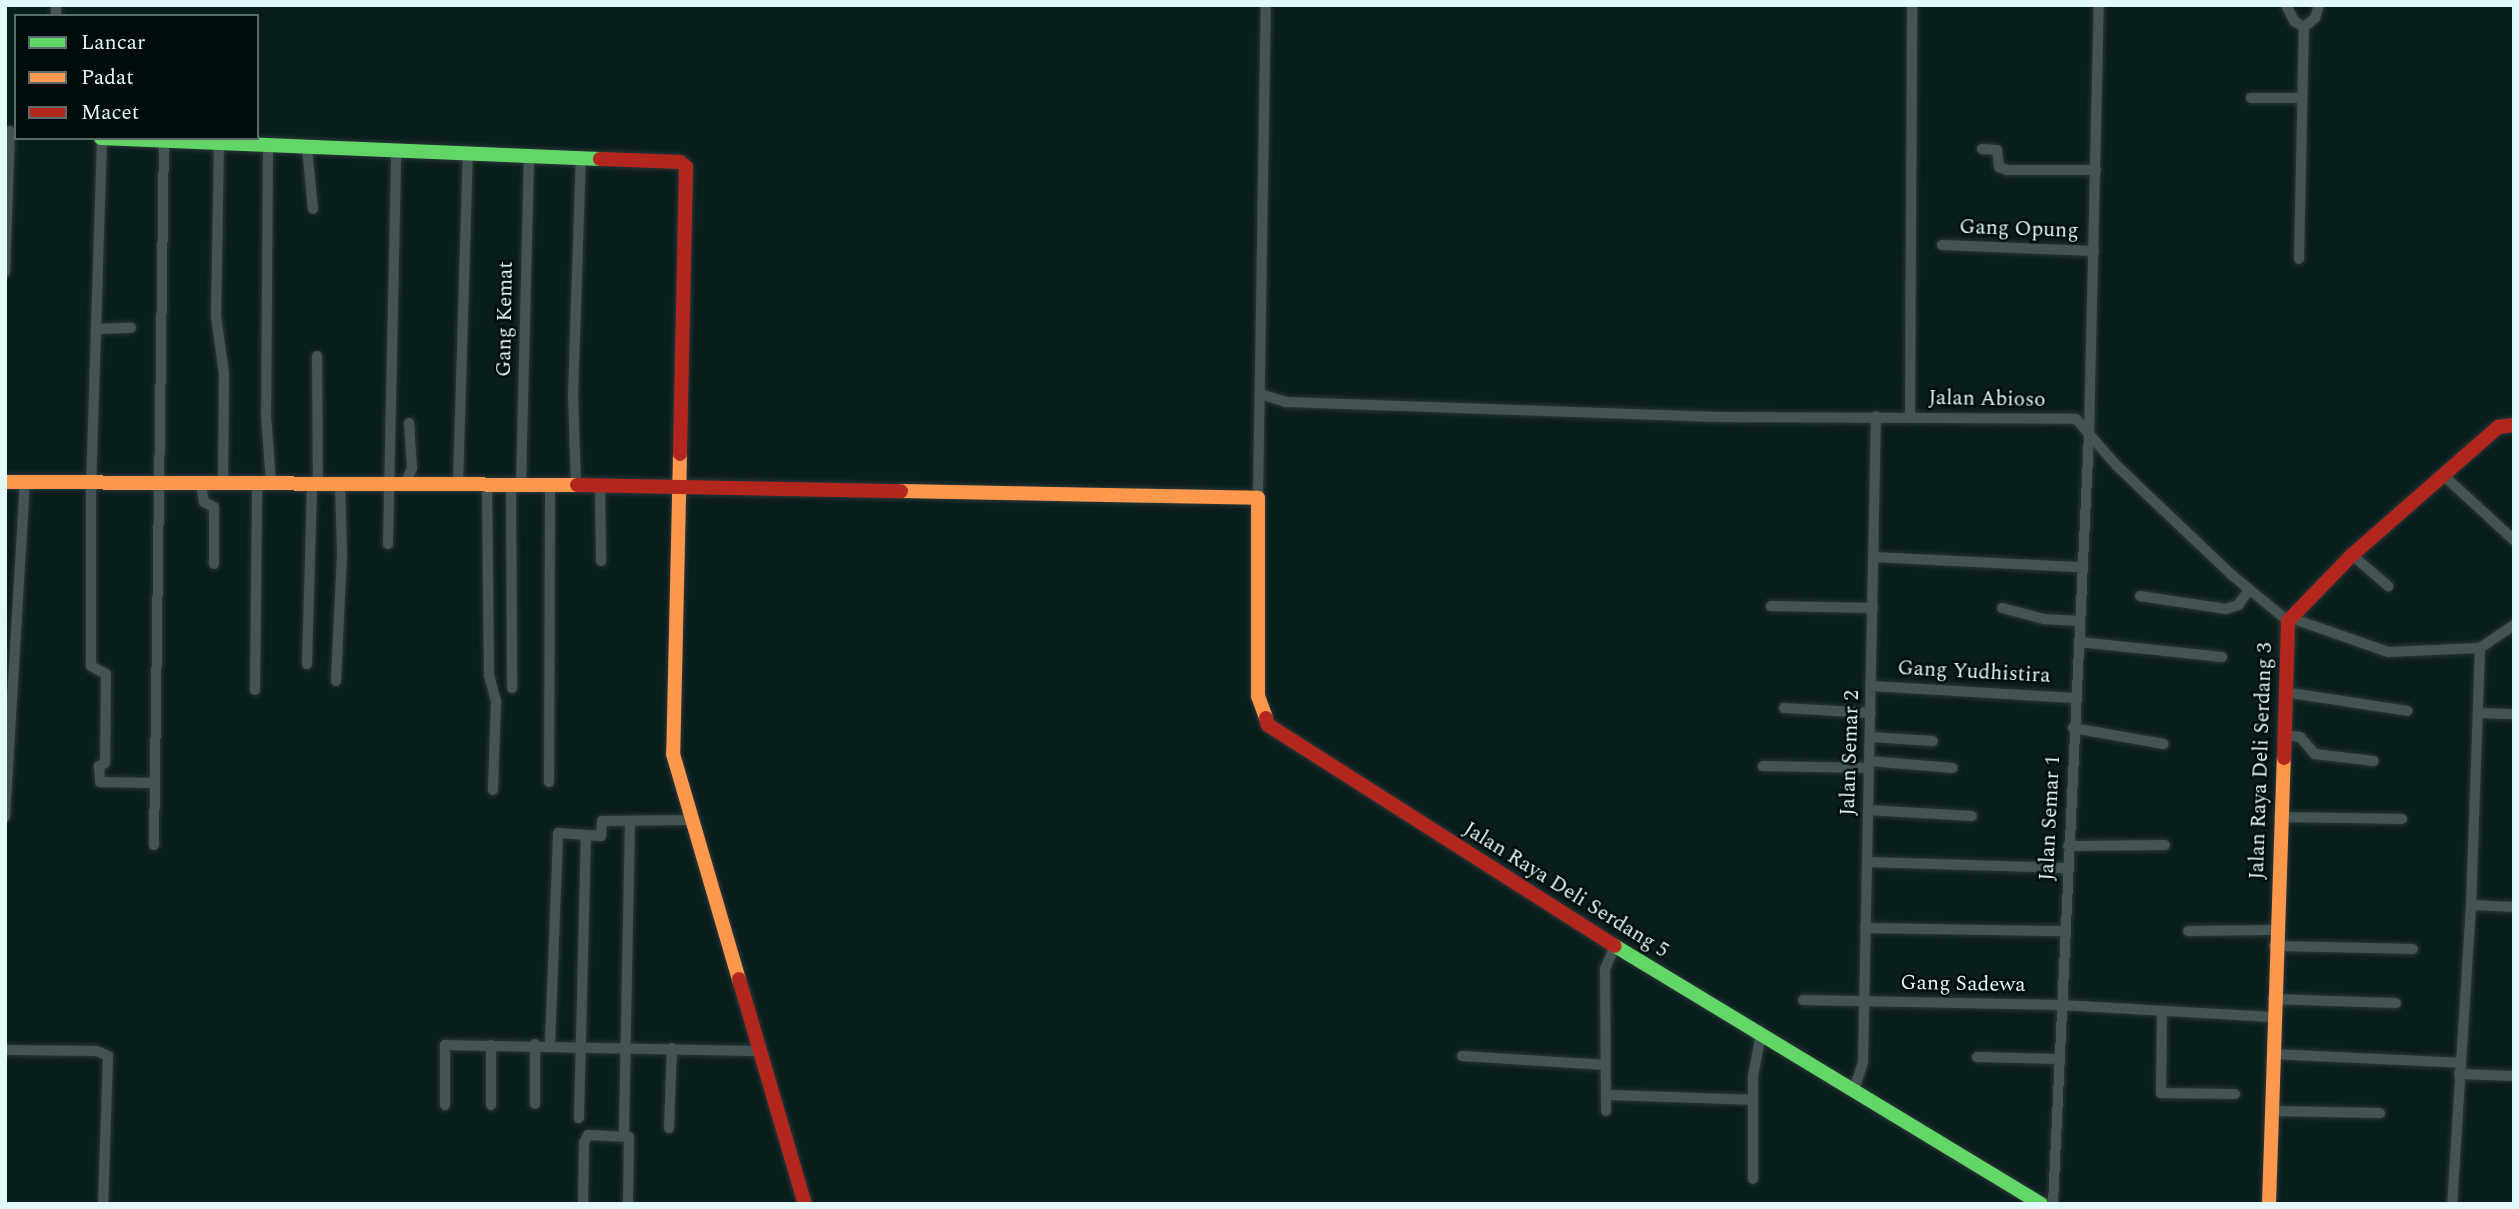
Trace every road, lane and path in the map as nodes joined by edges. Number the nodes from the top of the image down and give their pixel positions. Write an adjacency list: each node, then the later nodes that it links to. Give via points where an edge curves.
1 (1266, 5): 30 (street)
2 (1912, 5): 32 (street)
3 (2099, 5): 21 (street, Jalan Semar 1)
4 (2286, 5): 6 (street, via 2294,21)
5 (2319, 5): 6 (street, via 2315,18)
6 (2304, 27): 8 (street)
7 (2250, 98): 8 (street)
8 (2301, 98): 25 (street)
9 (10, 131): 26 (street)
10 (102, 140): 28 (street)
11 (143, 140): 12 (street)
12 (164, 141): 13 (street); 40 (street)
13 (219, 145): 14 (street); 42 (street, via 216,316 224,374)
14 (268, 148): 15 (street); 43 (street)
15 (307, 148): 16 (street); 22 (street)
16 (396, 149): 18 (street); 46 (street)
17 (1982, 149): 21 (street, via 1997,150 2003,170)
18 (468, 152): 19 (street); 48 (street)
19 (529, 155): 20 (street); 50 (street, Gang Kemat)
20 (581, 158): 52 (street, via 573,395); 54 (street, via 680,162 686,167 686,318)
21 (2096, 170): 24 (street, Jalan Semar 1)
22 (313, 209)
23 (1942, 245): 24 (street, Gang Opung)
24 (2094, 251): 35 (street, Jalan Semar 1)
25 (2298, 259)
26 (5, 272)
27 (131, 328): 28 (street)
28 (96, 329): 38 (street)
29 (317, 356): 44 (street)
30 (1260, 394): 31 (street, Jalan Abioso, via 1286,402 1423,408 1718,417); 55 (street)
31 (1876, 416): 32 (street, Jalan Abioso); 59 (street, Jalan Semar 2)
32 (1910, 417): 35 (street, Jalan Abioso, via 2076,419)
33 (410, 424): 47 (street, via 412,468)
34 (2514, 425): 36 (street, Jalan Raya Deli Serdang 3, via 2498,427)
35 (2089, 444): 62 (street, Jalan Semar 1); 64 (street)
36 (2443, 475): 56 (street); 58 (street, Jalan Raya Deli Serdang 3)
37 (5, 482): 39 (street)
38 (91, 482): 39 (street); 40 (street); 98 (street, via 91,666 106,674 105,763 99,766 100,782)
39 (25, 483): 74 (street)
40 (157, 483): 41 (street); 98 (street)
41 (201, 484): 42 (street); 61 (street, via 204,502 214,507)
42 (223, 484): 43 (street)
43 (264, 484): 44 (street); 80 (street)
44 (315, 484): 45 (street); 76 (street)
45 (340, 484): 46 (street); 77 (street)
46 (390, 484): 47 (street); 57 (street)
47 (405, 484): 48 (street)
48 (458, 484): 49 (street)
49 (487, 484): 50 (street); 99 (street, via 489,663 496,702)
50 (516, 484): 51 (street); 79 (street, Gang Kemat)
51 (550, 484): 52 (street); 97 (street)
52 (576, 485): 53 (street)
53 (600, 485): 54 (street); 60 (street)
54 (677, 488): 55 (street); 105 (street, via 672,745)
55 (1258, 498): 119 (street, Jalan Raya Deli Serdang 5, via 1258,696 1268,724)
56 (2514, 540)
57 (388, 544)
58 (2352, 555): 63 (street); 69 (street, Jalan Raya Deli Serdang 3)
59 (1874, 557): 62 (street); 67 (street, Jalan Semar 2)
60 (601, 561)
61 (214, 564)
62 (2082, 567): 70 (street, Jalan Semar 1)
63 (2388, 586)
64 (2249, 590): 65 (street, via 2238,605 2226,609); 69 (street)
65 (2140, 596)
66 (1771, 606): 67 (street)
67 (1873, 608): 78 (street, Jalan Semar 2)
68 (2002, 608): 70 (street, via 2044,619)
69 (2290, 620): 73 (street, via 2388,652); 81 (street, Jalan Raya Deli Serdang 3)
70 (2080, 621): 72 (street, Jalan Semar 1)
71 (2514, 625): 73 (street)
72 (2079, 642): 75 (street); 82 (street, Jalan Semar 1)
73 (2480, 648): 86 (street)
74 (10, 657): 102 (street)
75 (2222, 657)
76 (307, 664)
77 (336, 681)
78 (1872, 686): 82 (street, Gang Yudhistira); 85 (street, Jalan Semar 2)
79 (512, 688)
80 (255, 691)
81 (2284, 692): 84 (street); 89 (street, Jalan Raya Deli Serdang 3)
82 (2074, 698): 88 (street, Jalan Semar 1)
83 (1784, 708): 85 (street)
84 (2407, 711)
85 (1871, 713): 90 (street, Jalan Semar 2)
86 (2480, 713): 87 (street); 113 (street)
87 (2514, 714)
88 (2073, 729): 92 (street); 110 (street, Jalan Semar 1)
89 (2283, 735): 93 (street, via 2300,737 2315,754); 103 (street, Jalan Raya Deli Serdang 3)
90 (1870, 737): 91 (street); 94 (street, Jalan Semar 2)
91 (1933, 741)
92 (2164, 744)
93 (2374, 761)
94 (1869, 764): 95 (street); 96 (street); 100 (street, Jalan Semar 2)
95 (1763, 766)
96 (1953, 768)
97 (549, 782)
98 (153, 783): 108 (street)
99 (494, 790)
100 (1868, 810): 101 (street); 111 (street, Jalan Semar 2)
101 (1972, 816)
102 (5, 817)
103 (2279, 817): 104 (street); 116 (street, Jalan Raya Deli Serdang 3)
104 (2402, 819)
105 (692, 820): 106 (street); 137 (street)
106 (629, 821): 107 (street, via 602,821 601,836); 134 (street)
107 (586, 835): 131 (street, via 558,833); 133 (street)
108 (154, 845)
109 (2165, 845): 110 (street)
110 (2068, 846): 112 (street, Jalan Semar 1)
111 (1867, 862): 112 (street); 115 (street, Jalan Semar 2)
112 (2067, 868): 117 (street, Jalan Semar 1)
113 (2471, 905): 114 (street); 142 (street)
114 (2514, 907)
115 (1865, 928): 117 (street); 124 (street, Jalan Semar 2)
116 (2275, 930): 118 (street); 120 (street, Jalan Raya Deli Serdang 3)
117 (2064, 931): 126 (street, Jalan Semar 1)
118 (2188, 931)
119 (1615, 945): 129 (street, Jalan Raya Deli Serdang 5); 143 (street, via 1605,969)
120 (2274, 946): 121 (street); 122 (street, Jalan Raya Deli Serdang 3)
121 (2413, 949)
122 (2273, 999): 125 (street); 128 (street, Jalan Raya Deli Serdang 3)
123 (1803, 1000): 124 (street, Gang Sadewa)
124 (1864, 1001): 126 (street, Gang Sadewa); 146 (street, Jalan Semar 2)
125 (2396, 1003)
126 (2062, 1005): 127 (street, Gang Sadewa); 141 (street, Jalan Semar 1)
127 (2162, 1011): 128 (street, Gang Sadewa); 147 (street, via 2161,1093)
128 (2272, 1017): 138 (street, Jalan Raya Deli Serdang 3)
129 (1761, 1034): 146 (street, Jalan Raya Deli Serdang 5); 149 (street)
130 (535, 1044): 131 (street); 132 (street); 150 (street)
131 (550, 1044): 133 (street)
132 (491, 1045): 151 (street, via 444,1045); 152 (street)
133 (581, 1045): 134 (street); 156 (street)
134 (625, 1046): 135 (street); 158 (street)
135 (672, 1048): 137 (street); 157 (street)
136 (5, 1050): 161 (street, via 97,1051 108,1056)
137 (760, 1051): 164 (street)
138 (2272, 1054): 142 (street); 154 (street, Jalan Raya Deli Serdang 3)
139 (1462, 1056): 143 (street)
140 (1976, 1057): 141 (street)
141 (2058, 1059): 160 (street, Jalan Semar 1, via 2057,1179)
142 (2460, 1063): 144 (street)
143 (1606, 1065): 148 (street)
144 (2459, 1074): 145 (street); 166 (street)
145 (2514, 1076)
146 (1855, 1089): 160 (street, Jalan Raya Deli Serdang 5)
147 (2235, 1094)
148 (1606, 1095): 149 (street); 153 (street)
149 (1753, 1100): 159 (street)
150 (535, 1104)
151 (445, 1105)
152 (491, 1105)
153 (1606, 1111)
154 (2271, 1111): 155 (street); 165 (street, Jalan Raya Deli Serdang 3)
155 (2380, 1112)
156 (579, 1118)
157 (669, 1128)
158 (624, 1130)
159 (1753, 1179)
160 (2049, 1203)
161 (103, 1204)
162 (583, 1204): 163 (street, via 588,1135 629,1137)
163 (628, 1204)
164 (805, 1204)
165 (2269, 1204)
166 (2452, 1204)

